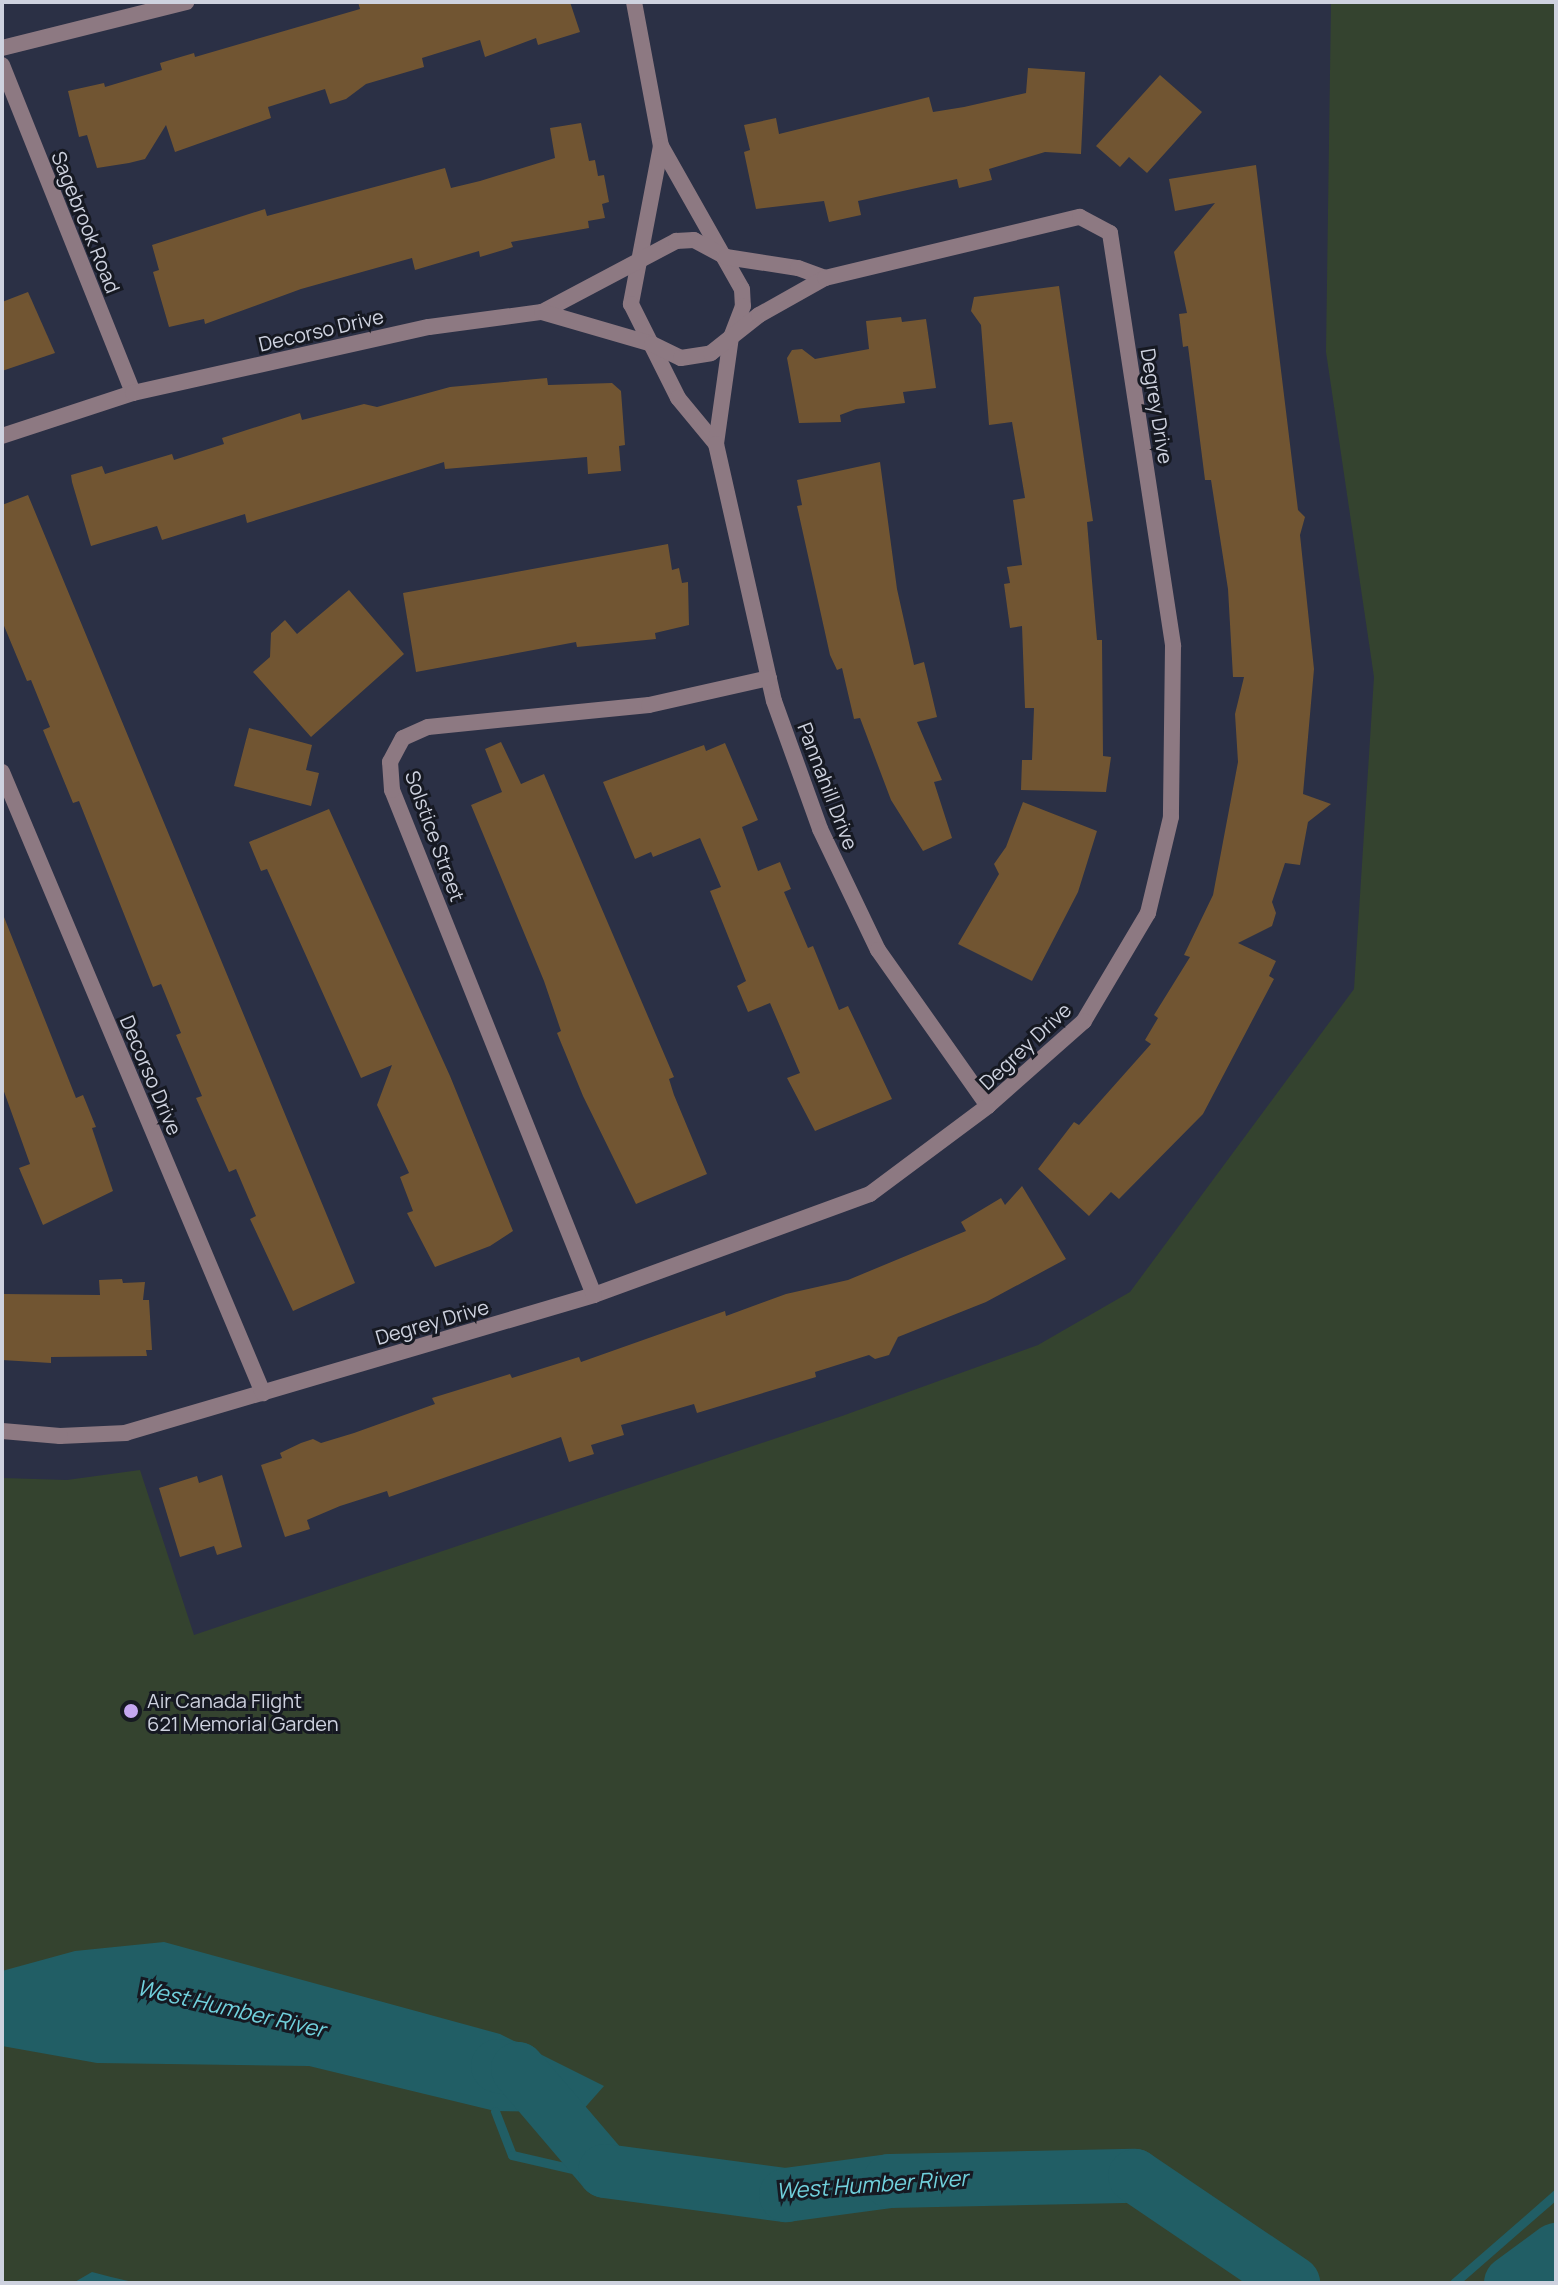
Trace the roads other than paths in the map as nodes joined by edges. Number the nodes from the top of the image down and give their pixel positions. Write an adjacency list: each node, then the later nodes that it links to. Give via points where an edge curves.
1 (186, 2): 3 (street)
2 (634, 2): 5 (street, Pannahill Drive)
3 (2, 48)
4 (2, 65): 12 (street, Sagebrook Road)
5 (661, 146): 6 (street, Pannahill Drive); 7 (street, Pannahill Drive)
6 (726, 257): 7 (street, via 694,240 676,241); 8 (street, via 798,268); 10 (street, Pannahill Drive, via 743,306)
7 (639, 262): 9 (street); 11 (street, Pannahill Drive, via 631,304)
8 (825, 278): 10 (street, Degrey Drive); 17 (street, Degrey Drive, via 1080,217 1110,233 1173,646 1171,817 1148,913 1084,1021)
9 (542, 312): 11 (street, Decorso Drive); 12 (street, Decorso Drive, via 429,327)
10 (731, 337): 11 (street, via 711,353 681,358); 14 (street, Pannahill Drive)
11 (652, 344): 14 (street, Pannahill Drive, via 678,398)
12 (133, 393): 13 (street, Decorso Drive)
13 (2, 436)
14 (716, 444): 15 (street, Pannahill Drive)
15 (769, 678): 17 (street, Pannahill Drive, via 820,829 878,950); 18 (street, Solstice Street, via 649,705 428,727 403,738 390,762 392,790)
16 (2, 772): 19 (street, Decorso Drive)
17 (988, 1106): 18 (street, Degrey Drive, via 870,1194)
18 (594, 1295): 19 (street, Degrey Drive)
19 (263, 1393): 20 (street, Degrey Drive, via 126,1433 60,1436)
20 (2, 1431)

